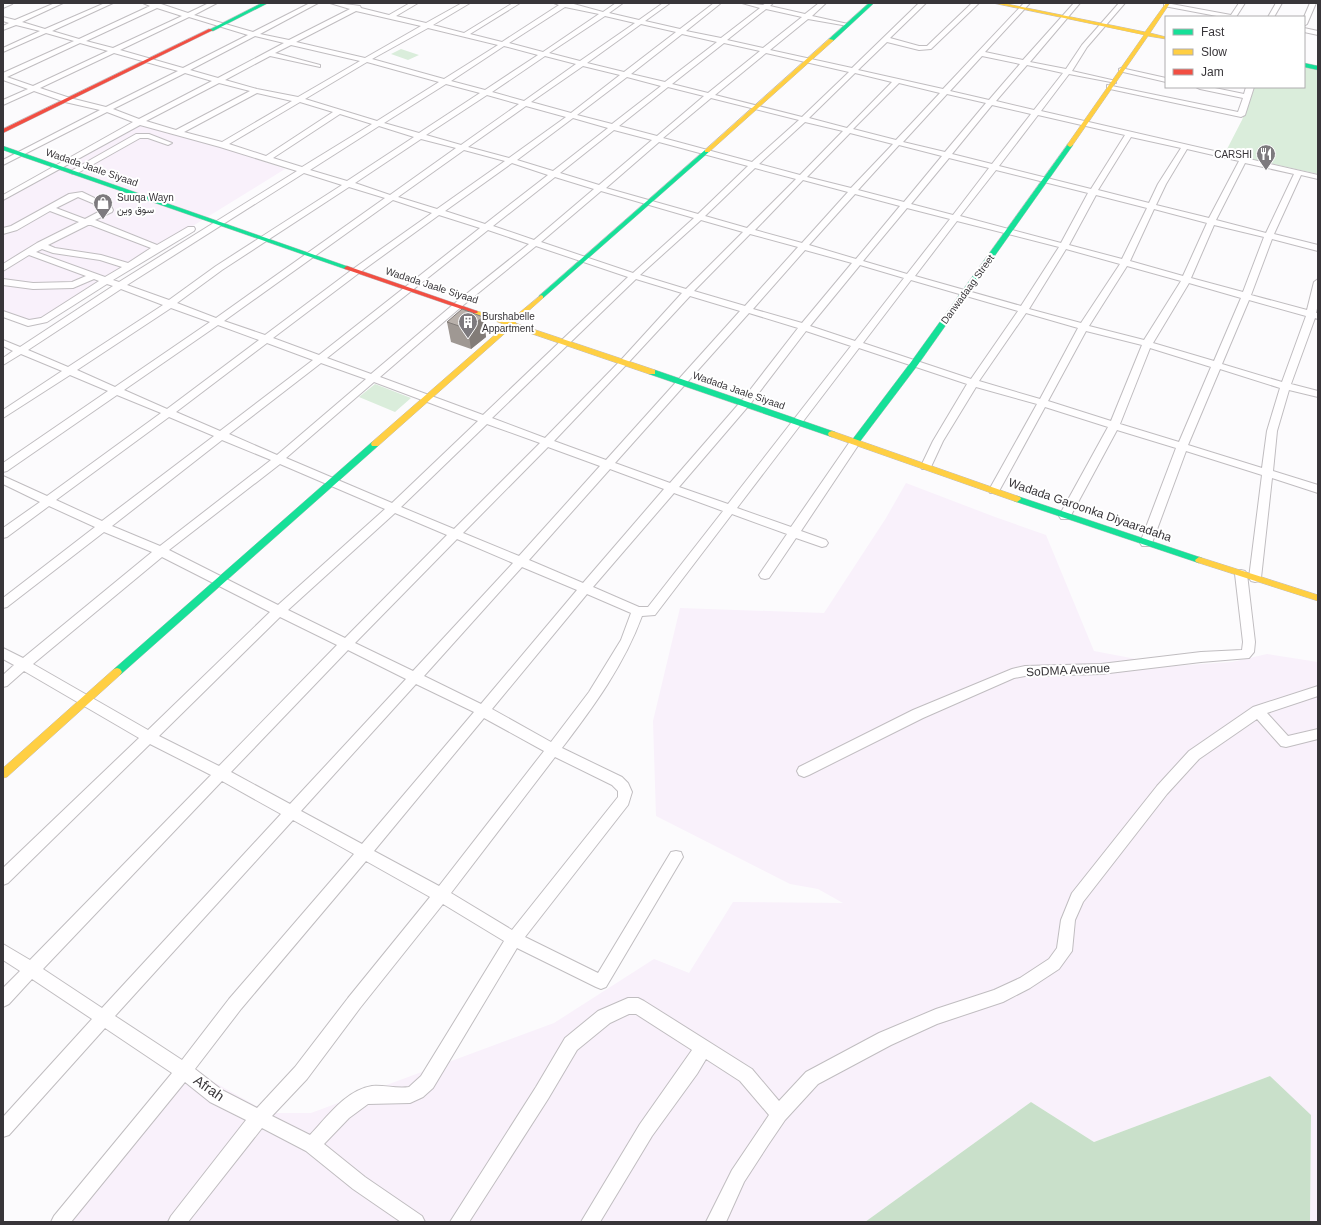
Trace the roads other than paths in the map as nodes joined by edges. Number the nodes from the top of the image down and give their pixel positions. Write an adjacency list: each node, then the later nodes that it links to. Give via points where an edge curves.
1 (10, 3): 32 (street)
2 (60, 3): 45 (street)
3 (110, 3): 54 (street)
4 (146, 3): 30 (street)
5 (214, 3): 37 (street)
6 (266, 3): 48 (street)
7 (315, 3): 57 (street)
8 (333, 3): 34 (street)
9 (364, 3): 34 (street)
10 (415, 3): 41 (street)
11 (467, 3): 49 (street)
12 (517, 3): 58 (street)
13 (620, 3): 35 (street)
14 (667, 3): 46 (street)
15 (718, 3): 55 (street)
16 (745, 3): 31 (street)
17 (823, 3): 42 (street)
18 (872, 3): 50 (street)
19 (923, 3): 61 (street)
20 (976, 3): 61 (street, via 929,48 919,48)
21 (995, 3): 33 (street)
22 (1077, 3): 44 (street)
23 (1122, 3): 51 (street)
24 (1207, 3): 36 (street)
25 (1242, 3): 39 (street)
26 (1279, 3): 40 (street)
27 (1314, 3): 47 (street)
28 (563, 4): 35 (street); 65 (street)
29 (1167, 4): 36 (street); 59 (street, Danwadaag Street)
30 (159, 5): 37 (street); 63 (street)
31 (767, 5): 42 (street); 62 (street)
32 (3, 6)
33 (1024, 6): 44 (street); 69 (street)
34 (354, 9): 41 (street); 64 (street)
35 (604, 14): 46 (street); 71 (street)
36 (1199, 14): 38 (street)
37 (188, 16): 48 (street); 67 (street)
38 (1222, 16)
39 (1234, 16)
40 (1272, 16)
41 (390, 17): 49 (street)
42 (808, 17): 50 (street); 68 (street)
43 (3, 18): 45 (street)
44 (1065, 18): 51 (street); 76 (street)
45 (16, 22): 52 (street); 54 (street)
46 (640, 22): 55 (street); 75 (street)
47 (1305, 22)
48 (222, 25): 57 (street); 72 (street)
49 (428, 25): 58 (street); 73 (street)
50 (846, 25): 74 (street)
51 (1103, 26): 59 (street); 83 (street, via 1084,46)
52 (3, 28)
53 (1305, 30): 56 (street)
54 (49, 31): 63 (street); 66 (street)
55 (681, 31): 62 (street); 84 (street)
56 (1318, 33)
57 (253, 34): 64 (street); 80 (street)
58 (466, 34): 65 (street)
59 (1145, 34): 60 (street); 81 (street, Danwadaag Street)
60 (1165, 38)
61 (885, 39): 82 (street)
62 (721, 40): 68 (street); 91 (street)
63 (80, 41): 67 (street); 85 (street)
64 (292, 42): 70 (street); 73 (street)
65 (504, 44): 71 (street); 88 (street)
66 (3, 50)
67 (114, 51): 72 (street); 92 (street)
68 (765, 51): 74 (street); 98 (street)
69 (980, 53): 76 (street); 97 (street)
70 (269, 54): 78 (street); 86 (street)
71 (544, 54): 75 (street); 96 (street)
72 (148, 60): 80 (street); 100 (street)
73 (366, 60): 88 (street); 101 (street)
74 (808, 60): 82 (street); 105 (street)
75 (581, 63): 84 (street); 103 (street)
76 (1026, 63): 83 (street); 104 (street)
77 (1305, 65): 79 (street)
78 (318, 66)
79 (1318, 68)
80 (184, 70): 86 (street); 106 (street)
81 (1122, 70): 87 (street); 90 (street, Danwadaag Street)
82 (852, 71): 89 (street); 110 (street)
83 (1068, 71): 90 (street); 108 (street)
84 (623, 74): 91 (street); 109 (street)
85 (3, 77): 92 (street)
86 (220, 80): 95 (street); 111 (street)
87 (1165, 80)
88 (446, 81): 96 (street); 112 (street)
89 (897, 82): 97 (street); 115 (street)
90 (1112, 84): 99 (street, via 1241,115); 113 (street, Danwadaag Street)
91 (667, 85): 98 (street); 114 (street)
92 (34, 88): 100 (street); 102 (street)
93 (1205, 88): 99 (street)
94 (1250, 88): 99 (street)
95 (256, 91): 101 (street); 117 (street)
96 (487, 92): 103 (street); 119 (street)
97 (944, 92): 104 (street); 122 (street)
98 (709, 96): 105 (street); 120 (street)
99 (1246, 97)
100 (68, 100): 106 (street); 116 (street)
101 (300, 100): 107 (street); 123 (street)
102 (3, 103)
103 (527, 103): 109 (street); 126 (street)
104 (990, 103): 108 (street); 129 (street)
105 (757, 108): 110 (street); 127 (street)
106 (105, 109): 111 (street); 128 (street)
107 (339, 112): 112 (street); 130 (street)
108 (1035, 113): 113 (street); 136 (street)
109 (572, 116): 114 (street); 131 (street)
110 (803, 120): 115 (street); 134 (street)
111 (139, 122): 117 (street); 135 (street)
112 (378, 124): 119 (street); 137 (street)
113 (1085, 124): 118 (street); 143 (street, Danwadaag Street)
114 (613, 127): 120 (street); 140 (street)
115 (848, 131): 122 (street); 142 (street)
116 (3, 132)
117 (178, 132): 123 (street)
118 (1129, 134): 124 (street); 147 (street)
119 (420, 136): 126 (street); 144 (street)
120 (658, 139): 127 (street); 145 (street)
121 (168, 143): 138 (street, via 149,136 139,136)
122 (898, 143): 129 (street); 146 (street)
123 (223, 145): 130 (street)
124 (1185, 146): 132 (street); 152 (street)
125 (3, 148): 128 (street, Wadada Jaale Siyaad)
126 (464, 148): 131 (street); 149 (street)
127 (705, 152): 134 (street); 150 (street)
128 (20, 154): 133 (street); 135 (street, Wadada Jaale Siyaad)
129 (947, 155): 136 (street); 151 (street)
130 (266, 159): 137 (street)
131 (509, 160): 140 (street); 154 (street)
132 (1243, 160): 139 (street); 157 (street)
133 (3, 163)
134 (753, 165): 142 (street); 155 (street)
135 (58, 167): 138 (street, Wadada Jaale Siyaad); 148 (street)
136 (994, 167): 143 (street); 156 (street)
137 (302, 170): 144 (street); 159 (street)
138 (72, 172): 159 (street, Wadada Jaale Siyaad)
139 (1298, 173): 141 (street); 165 (street)
140 (554, 175): 145 (street); 160 (street)
141 (1318, 177)
142 (803, 178): 146 (street); 162 (street)
143 (1046, 180): 147 (street); 164 (street, Danwadaag Street)
144 (347, 185): 149 (street); 166 (street)
145 (601, 188): 150 (street); 167 (street)
146 (854, 190): 151 (street); 169 (street)
147 (1094, 192): 152 (street); 170 (street)
148 (3, 198)
149 (392, 198): 154 (street); 174 (street)
150 (647, 204): 155 (street); 175 (street)
151 (906, 205): 156 (street); 176 (street)
152 (1151, 207): 157 (street); 177 (street)
153 (49, 208): 158 (street); 158 (street, via 79,194 107,206 109,210); 163 (street)
154 (437, 212): 160 (street); 180 (street)
155 (700, 217): 162 (street); 182 (street)
156 (954, 218): 164 (street); 183 (street)
157 (1212, 220): 165 (street); 185 (street)
158 (86, 222): 168 (street); 171 (street, via 92,222)
159 (219, 223): 166 (street, Wadada Jaale Siyaad); 188 (street)
160 (486, 227): 167 (street); 189 (street)
161 (191, 229): 171 (street)
162 (750, 231): 169 (street); 190 (street)
163 (3, 232)
164 (1008, 232): 170 (street); 191 (street, Danwadaag Street)
165 (1269, 236): 172 (street); 192 (street)
166 (264, 239): 174 (street, Wadada Jaale Siyaad); 193 (street)
167 (534, 244): 175 (street); 194 (street)
168 (40, 245): 173 (street); 178 (street)
169 (803, 246): 176 (street); 196 (street)
170 (1064, 246): 177 (street); 195 (street)
171 (158, 248): 178 (street)
172 (1318, 248)
173 (28, 252): 179 (street); 181 (street)
174 (310, 255): 180 (street, Wadada Jaale Siyaad); 199 (street)
175 (583, 259): 182 (street); 200 (street)
176 (858, 262): 183 (street); 201 (street)
177 (1125, 263): 185 (street); 202 (street)
178 (129, 266): 184 (street)
179 (3, 268)
180 (356, 271): 189 (street, Wadada Jaale Siyaad); 203 (street)
181 (95, 276): 184 (street); 186 (street, via 73,285 33,286)
182 (634, 276): 190 (street); 205 (street)
183 (909, 277): 191 (street); 207 (street)
184 (106, 280): 188 (street); 197 (street, via 44,320 28,323)
185 (1186, 280): 192 (street); 206 (street)
186 (3, 282)
187 (1318, 282): 198 (street)
188 (122, 286): 193 (street); 208 (street)
189 (407, 289): 194 (street, Wadada Jaale Siyaad); 209 (street)
190 (688, 292): 196 (street); 211 (street)
191 (965, 292): 195 (street); 212 (street, Danwadaag Street)
192 (1246, 296): 198 (street); 213 (street)
193 (170, 304): 199 (street); 214 (street)
194 (458, 305): 200 (street, Wadada Jaale Siyaad); 215 (street)
195 (1024, 309): 202 (street); 217 (street)
196 (747, 310): 201 (street); 216 (street)
197 (3, 314)
198 (1315, 315): 218 (street)
199 (217, 321): 203 (street); 219 (street)
200 (510, 324): 205 (street, Wadada Jaale Siyaad); 221 (street)
201 (804, 327): 207 (street); 223 (street)
202 (1083, 327): 206 (street); 222 (street)
203 (265, 338): 209 (street); 224 (street)
204 (3, 343): 208 (street)
205 (565, 343): 211 (street, Wadada Jaale Siyaad); 226 (street)
206 (1147, 344): 213 (street); 228 (street)
207 (857, 345): 212 (street); 227 (street)
208 (21, 351): 210 (street); 214 (street)
209 (320, 359): 215 (street); 229 (street)
210 (3, 362)
211 (624, 362): 216 (street, Wadada Jaale Siyaad); 230 (street)
212 (914, 364): 217 (street); 231 (street, Danwadaag Street)
213 (1217, 365): 218 (street); 232 (street)
214 (70, 371): 219 (street); 225 (street)
215 (373, 378): 221 (street); 233 (street)
216 (681, 382): 223 (street, Wadada Jaale Siyaad); 234 (street)
217 (974, 383): 222 (street); 235 (street, via 960,403)
218 (1286, 386): 220 (street); 237 (street, via 1272,432)
219 (117, 391): 224 (street); 236 (street)
220 (1318, 394)
221 (427, 398): 226 (street); 239 (street)
222 (1042, 403): 228 (street); 242 (street)
223 (744, 404): 227 (street, Wadada Jaale Siyaad); 240 (street)
224 (168, 412): 229 (street); 243 (street)
225 (3, 415)
226 (485, 419): 230 (street); 244 (street)
227 (798, 422): 231 (street, Wadada Jaale Siyaad); 245 (street)
228 (1114, 425): 232 (street); 246 (street)
229 (220, 434): 233 (street); 247 (street)
230 (547, 442): 234 (street); 250 (street)
231 (855, 442): 235 (street, Wadada Garoonka Diyaaradaha); 248 (street, Danwadaag Street)
232 (1182, 447): 237 (street); 252 (street)
233 (279, 459): 239 (street); 253 (street)
234 (608, 464): 240 (street); 254 (street)
235 (926, 466): 242 (street, Wadada Garoonka Diyaaradaha)
236 (3, 468)
237 (1268, 473): 241 (street); 257 (street)
238 (3, 480): 243 (street)
239 (332, 482): 244 (street); 258 (street)
240 (672, 488): 245 (street); 259 (street)
241 (1318, 489)
242 (994, 490): 246 (street, Wadada Garoonka Diyaaradaha)
243 (47, 500): 247 (street); 249 (street)
244 (394, 507): 250 (street); 262 (street)
245 (731, 509): 248 (street); 263 (street, via 651,612)
246 (1065, 516): 252 (street, Wadada Garoonka Diyaaradaha)
247 (102, 526): 253 (street); 261 (street)
248 (795, 533): 251 (street); 256 (street, Danwadaag Street)
249 (3, 534)
250 (456, 534): 254 (street); 264 (street)
251 (822, 542)
252 (1146, 543): 255 (street, Wadada Garoonka Diyaaradaha)
253 (161, 551): 258 (street); 266 (street)
254 (521, 561): 259 (street); 267 (street)
255 (1241, 574): 257 (street, Wadada Garoonka Diyaaradaha); 276 (street, SoDMA Avenue, via 1249,642 1245,655 1201,657 1101,669 1025,671 1012,674 918,714)
256 (765, 575)
257 (1255, 578): 260 (street, Wadada Garoonka Diyaaradaha)
258 (219, 582): 262 (street); 270 (street)
259 (585, 588): 263 (street); 271 (street)
260 (1318, 598)
261 (3, 604)
262 (279, 611): 264 (street); 274 (street)
263 (638, 611): 275 (street, via 627,641 594,696)
264 (346, 644): 267 (street); 278 (street)
265 (3, 653): 266 (street)
266 (24, 664): 268 (street); 270 (street)
267 (413, 677): 271 (street); 279 (street)
268 (3, 682)
269 (1318, 691): 272 (street)
270 (86, 700): 274 (street); 277 (street)
271 (482, 710): 275 (street); 280 (street)
272 (1258, 711): 273 (street, via 1286,742); 291 (street, via 1194,756 1162,790 1077,898 1068,920 1064,951 1054,964 1011,990 936,1017 885,1039 812,1078)
273 (1318, 734)
274 (149, 737): 278 (street); 282 (street)
275 (552, 749): 283 (street); 284 (street, via 617,781 623,787 625,798)
276 (804, 771)
277 (3, 774)
278 (222, 774): 279 (street); 286 (street)
279 (291, 814): 280 (street); 288 (street)
280 (362, 853): 283 (street); 290 (street, via 235,1004)
281 (676, 857): 284 (street, via 601,982)
282 (3, 878)
283 (441, 895): 284 (street); 292 (street, via 354,1002 301,1073)
284 (514, 939): 294 (street, via 427,1082 414,1093 404,1096 365,1096 350,1106)
285 (3, 951): 286 (street, Afrah)
286 (32, 971): 287 (street); 288 (street, Afrah)
287 (3, 999)
288 (103, 1018): 290 (street, Afrah); 293 (street)
289 (703, 1048): 291 (street, via 746,1075); 298 (street, via 638,1006 628,1006 604,1017 571,1044); 299 (street, via 646,1130)
290 (184, 1071): 292 (street, Afrah, via 216,1096); 295 (street)
291 (778, 1114): 300 (street, via 738,1176)
292 (259, 1118): 294 (street, Afrah); 296 (street)
293 (3, 1129)
294 (312, 1145): 297 (street, Afrah, via 359,1183)
295 (60, 1222)
296 (177, 1222)
297 (416, 1222)
298 (459, 1222)
299 (590, 1222)
300 (715, 1222)

